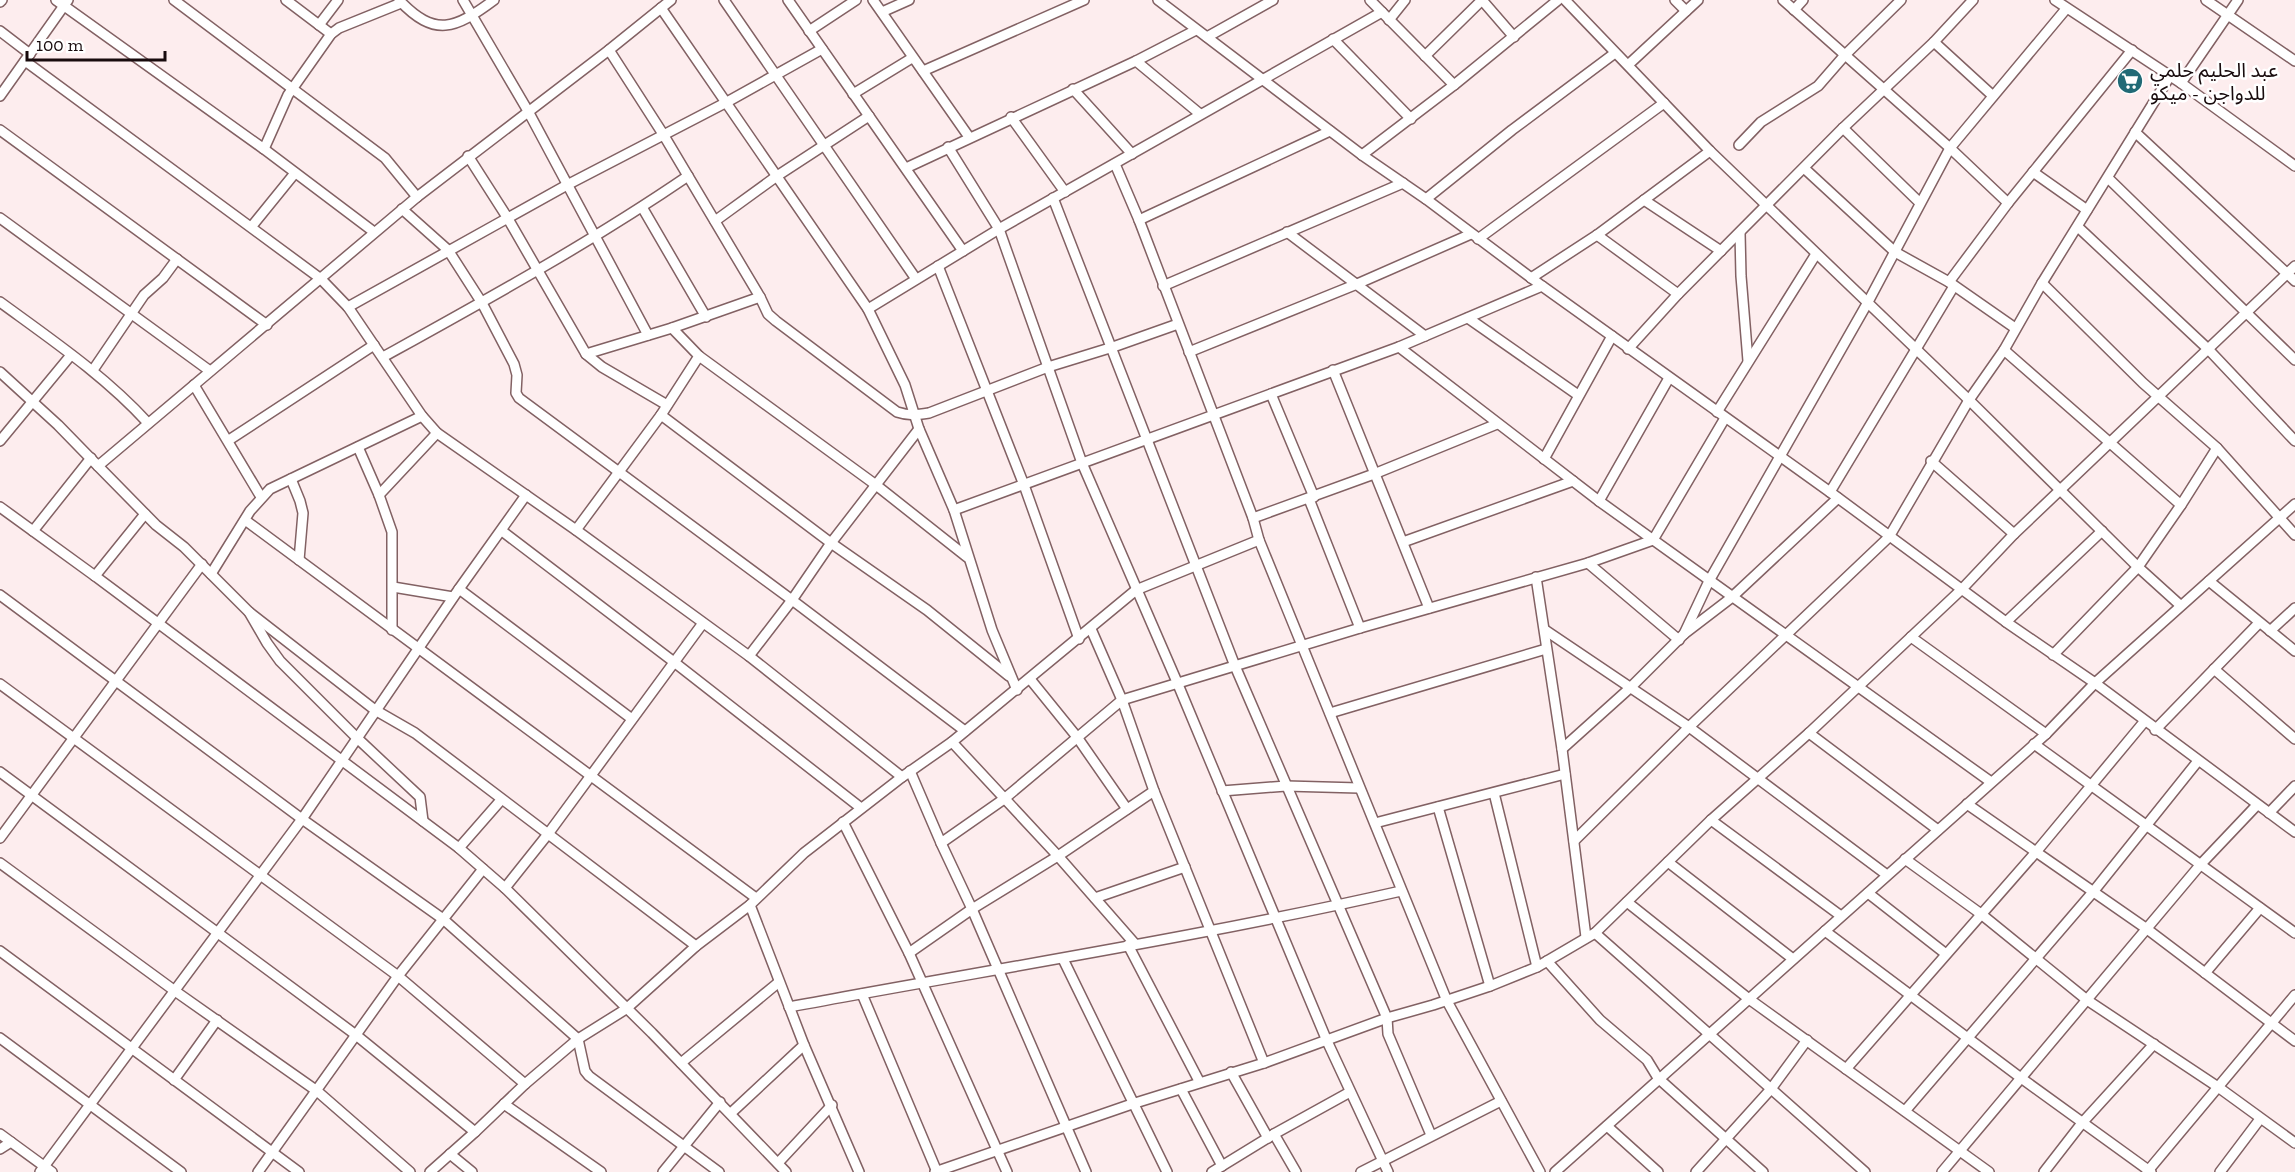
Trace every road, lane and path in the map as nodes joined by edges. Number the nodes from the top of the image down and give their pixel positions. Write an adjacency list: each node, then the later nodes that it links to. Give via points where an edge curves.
1 (174, 0): 67 (street)
2 (286, 0): 40 (street)
3 (338, 0): 40 (street)
4 (464, 0): 37 (street)
5 (494, 0): 37 (street)
6 (671, 0): 31 (street)
7 (724, 0): 61 (street)
8 (788, 0): 43 (street)
9 (856, 0): 43 (street)
10 (873, 0): 35 (street)
11 (909, 0): 35 (street)
12 (1084, 0): 60 (street)
13 (1158, 0): 41 (street)
14 (1273, 0): 45 (street)
15 (1370, 0): 36 (street)
16 (1405, 0): 39 (street)
17 (1482, 0): 46 (street); 54 (street)
18 (1558, 0): 46 (street)
19 (1565, 0): 52 (street)
20 (1675, 0): 34 (street)
21 (1698, 0): 34 (street)
22 (1783, 0): 33 (street)
23 (1803, 0): 33 (street)
24 (1901, 0): 53 (street)
25 (1973, 0): 48 (street)
26 (2055, 0): 32 (street)
27 (2206, 0): 38 (street)
28 (2238, 0): 38 (street)
29 (400, 1): 37 (street, via 426,23 437,26); 44 (street)
30 (62, 2): 55 (street); 89 (street)
31 (661, 8): 50 (street); 72 (street)
32 (2066, 9): 51 (street); 71 (street)
33 (1794, 10): 53 (street)
34 (1686, 11): 59 (street)
35 (882, 12): 56 (street)
36 (1382, 12): 39 (street); 47 (street)
37 (472, 15): 74 (street)
38 (2228, 16): 57 (street); 64 (street)
39 (1389, 20): 54 (street)
40 (319, 25): 44 (street)
41 (1196, 30): 45 (street); 58 (street)
42 (0, 31): 55 (street)
43 (809, 31): 49 (street)
44 (331, 34): 67 (street)
45 (1207, 37): 63 (street)
46 (1514, 37): 65 (street)
47 (1333, 39): 63 (street); 78 (street)
48 (1934, 42): 68 (street); 71 (street)
49 (822, 49): 61 (street); 69 (street)
50 (609, 50): 74 (street); 83 (street)
51 (2132, 50): 62 (street); 98 (street)
52 (1615, 53): 59 (street); 108 (street)
53 (1845, 55): 68 (street); 86 (street, via 1818,86 1761,122)
54 (1425, 56): 65 (street)
55 (28, 58): 70 (street); 120 (street)
56 (912, 58): 60 (street); 69 (street)
57 (2295, 60)
58 (1136, 61): 66 (street); 75 (street)
59 (1628, 65): 73 (street)
60 (923, 71): 84 (street)
61 (776, 76): 72 (street); 85 (street)
62 (2170, 76): 64 (street); 82 (street)
63 (1261, 79): 75 (street); 81 (street)
64 (2181, 83): 95 (street)
65 (1454, 86): 78 (street)
66 (1073, 89): 77 (street); 91 (street)
67 (292, 90): 89 (street); 106 (street, via 385,158)
68 (1882, 90): 79 (street); 88 (street)
69 (853, 94): 76 (street)
70 (0, 96)
71 (1993, 96): 88 (street)
72 (727, 102): 83 (street); 101 (street)
73 (1664, 103): 90 (street); 128 (street)
74 (528, 111): 93 (street); 104 (street)
75 (1200, 114): 91 (street)
76 (869, 116): 85 (street); 96 (street)
77 (1011, 117): 84 (street); 105 (street)
78 (1411, 119): 92 (street)
79 (1843, 128): 97 (street); 110 (street)
80 (0, 130): 134 (street)
81 (1330, 131): 92 (street); 118 (street)
82 (2135, 132): 102 (street); 138 (street)
83 (663, 134): 100 (street); 104 (street)
84 (969, 137): 87 (street)
85 (824, 145): 101 (street); 141 (street)
86 (1739, 145)
87 (948, 147): 96 (street); 122 (street)
88 (1950, 148): 110 (street); 111 (street)
89 (264, 149): 99 (street)
90 (1710, 151): 109 (street); 112 (street)
91 (1132, 154): 94 (street)
92 (1362, 154): 103 (street)
93 (468, 156): 106 (street); 117 (street)
94 (1115, 164): 105 (street); 118 (street)
95 (2295, 166)
96 (906, 168): 130 (street)
97 (1804, 169): 112 (street); 132 (street)
98 (2033, 172): 111 (street); 115 (street)
99 (295, 173): 120 (street); 123 (street)
100 (688, 176): 113 (street); 119 (street)
101 (777, 176): 119 (street); 153 (street)
102 (2108, 178): 115 (street); 154 (street)
103 (1403, 183): 108 (street); 124 (street)
104 (567, 185): 117 (street); 127 (street)
105 (1065, 192): 107 (street)
106 (417, 197): 114 (street)
107 (1053, 198): 122 (street); 166 (street)
108 (1426, 199): 128 (street)
109 (1644, 200): 126 (street); 131 (street)
110 (1920, 203): 132 (street)
111 (2008, 203): 144 (street)
112 (1767, 206): 125 (street); 133 (street)
113 (642, 207): 127 (street); 156 (street)
114 (402, 209): 123 (street); 129 (street)
115 (2087, 210): 121 (street)
116 (0, 218): 155 (street)
117 (507, 218): 129 (street); 137 (street)
118 (1139, 219): 145 (street)
119 (715, 221): 148 (street)
120 (252, 226): 140 (street)
121 (2078, 227): 142 (street); 169 (street)
122 (999, 229): 130 (street); 179 (street)
123 (374, 232): 140 (street)
124 (1287, 232): 143 (street); 145 (street)
125 (1740, 233): 131 (street); 178 (street)
126 (1597, 235): 139 (street); 147 (street)
127 (594, 236): 137 (street); 162 (street)
128 (1475, 236): 139 (street); 143 (street)
129 (448, 250): 151 (street); 152 (street)
130 (963, 251): 135 (street)
131 (1720, 251): 147 (street)
132 (1895, 252): 144 (street); 150 (street)
133 (1816, 254): 150 (street); 178 (street)
134 (177, 259): 155 (street); 159 (street)
135 (938, 266): 141 (street); 186 (street)
136 (2295, 266): 138 (street)
137 (538, 269): 151 (street); 173 (street)
138 (2291, 277): 154 (street)
139 (1532, 278): 146 (street)
140 (321, 279): 152 (street); 159 (street)
141 (916, 279): 153 (street)
142 (2042, 283): 161 (street); 189 (street)
143 (1357, 284): 163 (street); 172 (street)
144 (1952, 284): 161 (street); 170 (street)
145 (1163, 286): 158 (street)
146 (1542, 286): 157 (street); 164 (street)
147 (1678, 294): 168 (street)
148 (760, 297): 156 (street); 196 (street, via 776,321 897,412)
149 (0, 302): 174 (street)
150 (1868, 302): 170 (street); 210 (street)
151 (482, 303): 176 (street); 215 (street, via 514,364 519,398)
152 (348, 307): 165 (street)
153 (868, 309): 196 (street, via 896,363)
154 (2246, 311): 169 (street); 177 (street)
155 (131, 313): 180 (street); 182 (street)
156 (706, 316): 160 (street)
157 (1468, 318): 163 (street); 188 (street)
158 (1179, 324): 166 (street); 172 (street)
159 (267, 325): 182 (street)
160 (672, 328): 162 (street); 175 (street)
161 (2015, 328): 171 (street)
162 (648, 335): 173 (street)
163 (1425, 336): 167 (street)
164 (1612, 336): 168 (street); 188 (street)
165 (374, 345): 176 (street); 202 (street)
166 (1113, 347): 179 (street); 203 (street)
167 (1399, 347): 181 (street); 199 (street)
168 (1628, 349): 184 (street)
169 (2208, 349): 189 (street); 205 (street)
170 (1917, 350): 191 (street); 224 (street)
171 (2004, 350): 191 (street); 206 (street)
172 (1189, 352): 197 (street)
173 (586, 354): 192 (street)
174 (71, 355): 180 (street); 190 (street)
175 (699, 356): 192 (street); 219 (street)
176 (383, 357): 195 (street)
177 (2295, 360)
178 (1748, 361): 194 (street)
179 (1048, 367): 186 (street); 213 (street)
180 (93, 370): 198 (street)
181 (1333, 370): 187 (street); 216 (street)
182 (210, 371): 185 (street)
183 (0, 372): 190 (street)
184 (1669, 378): 194 (street); 227 (street)
185 (194, 385): 198 (street); 202 (street)
186 (987, 391): 196 (street); 220 (street)
187 (1270, 394): 197 (street); 226 (street)
188 (1578, 395): 211 (street)
189 (2159, 397): 206 (street); 208 (street)
190 (32, 400): 204 (street); 209 (street)
191 (1969, 400): 212 (street); 221 (street)
192 (667, 405): 193 (street)
193 (661, 415): 215 (street); 246 (street)
194 (1721, 415): 210 (street); 244 (street)
195 (422, 416): 201 (street); 207 (street)
196 (916, 416): 200 (street)
197 (1214, 416): 203 (street); 233 (street)
198 (148, 423): 214 (street)
199 (1497, 424): 211 (street); 216 (street)
200 (920, 429): 219 (street); 231 (street)
201 (437, 433): 222 (street); 223 (street)
202 (229, 440): 225 (street)
203 (1147, 440): 213 (street); 251 (street)
204 (0, 441)
205 (2295, 441)
206 (2110, 443): 221 (street); 229 (street)
207 (358, 447): 217 (street); 222 (street)
208 (2217, 448): 229 (street); 234 (street)
209 (91, 458): 214 (street); 237 (street)
210 (1780, 458): 224 (street); 256 (street)
211 (1545, 459): 218 (street)
212 (1931, 461): 240 (street); 242 (street)
213 (1082, 463): 220 (street); 260 (street)
214 (98, 466): 232 (street)
215 (619, 472): 236 (street); 264 (street)
216 (1374, 474): 226 (street); 245 (street)
217 (291, 479): 225 (street); 248 (street, via 302,508)
218 (1574, 481): 227 (street); 245 (street)
219 (876, 485): 246 (street); 247 (street)
220 (1024, 485): 231 (street); 281 (street)
221 (2060, 491): 239 (street); 240 (street)
222 (379, 495): 258 (street, via 392,532)
223 (526, 495): 236 (street); 238 (street)
224 (1834, 495): 242 (street); 263 (street)
225 (261, 497): 235 (street)
226 (1311, 498): 233 (street); 273 (street)
227 (1599, 501): 244 (street)
228 (2295, 504): 234 (street)
229 (2181, 505): 252 (street)
230 (0, 507): 237 (street)
231 (954, 510): 247 (street)
232 (145, 514): 250 (street); 254 (street)
233 (1253, 518): 243 (street)
234 (2279, 518): 241 (street); 257 (street)
235 (245, 520): 248 (street); 253 (street)
236 (576, 530): 270 (street)
237 (33, 531): 254 (street)
238 (502, 531): 261 (street); 288 (street)
239 (2102, 531): 252 (street); 269 (street)
240 (2014, 534): 259 (street)
241 (2295, 535)
242 (1889, 537): 259 (street); 278 (street)
243 (1259, 540): 251 (street); 282 (street)
244 (1653, 540): 249 (street); 256 (street)
245 (1403, 542): 266 (street)
246 (831, 543): 264 (street); 291 (street, via 927,610)
247 (967, 557): 291 (street)
248 (299, 560): 275 (street)
249 (1588, 563): 255 (street); 279 (street)
250 (202, 564): 253 (street); 272 (street)
251 (1197, 564): 260 (street); 289 (street)
252 (2138, 567): 265 (street); 286 (street)
253 (211, 574): 268 (street)
254 (95, 576): 272 (street)
255 (1536, 577): 266 (street); 276 (street)
256 (1709, 580): 263 (street); 279 (street)
257 (2209, 581): 265 (street); 271 (street)
258 (393, 587): 261 (street); 275 (street)
259 (1962, 589): 269 (street); 280 (street)
260 (1137, 590): 274 (street); 294 (street)
261 (456, 593): 283 (street); 303 (street)
262 (0, 595): 293 (street)
263 (1731, 598): 278 (street); 279 (street)
264 (792, 600): 287 (street); 307 (street)
265 (2180, 605): 295 (street)
266 (1429, 608): 273 (street)
267 (2295, 608): 277 (street)
268 (249, 612): 301 (street); 311 (street, via 280,661)
269 (2006, 622): 286 (street)
270 (703, 623): 287 (street); 288 (street)
271 (2259, 623): 277 (street); 290 (street)
272 (158, 624): 293 (street); 317 (street)
273 (1360, 628): 282 (street)
274 (1091, 629): 281 (street); 300 (street)
275 (392, 630): 283 (street)
276 (1545, 630): 284 (street); 297 (street)
277 (2270, 631): 285 (street)
278 (1787, 636): 298 (street); 305 (street)
279 (1682, 637): 297 (street)
280 (1911, 637): 298 (street); 309 (street)
281 (1079, 639): 292 (street)
282 (1302, 647): 289 (street); 302 (street)
283 (417, 649): 301 (street); 322 (street)
284 (1546, 649): 302 (street); 316 (street)
285 (2295, 651)
286 (2053, 655): 295 (street)
287 (749, 656): 320 (street)
288 (674, 662): 303 (street); 338 (street)
289 (1235, 666): 294 (street); 326 (street)
290 (2214, 669): 306 (street); 313 (street)
291 (1009, 676): 299 (street)
292 (1030, 679): 299 (street); 312 (street)
293 (116, 680): 310 (street); 341 (street)
294 (1177, 682): 300 (street); 330 (street)
295 (2095, 683): 304 (street); 309 (street)
296 (0, 684): 310 (street)
297 (1631, 687): 305 (street); 316 (street)
298 (1857, 687): 308 (street); 324 (street)
299 (1017, 690): 307 (street)
300 (1122, 700): 312 (street); 329 (street)
301 (375, 710): 311 (street); 334 (street, via 415,733)
302 (1330, 713): 328 (street)
303 (632, 718): 322 (street)
304 (2144, 722): 306 (street); 325 (street)
305 (1689, 727): 323 (street); 351 (street)
306 (2156, 730): 318 (street)
307 (965, 731): 314 (street)
308 (1809, 733): 323 (street); 347 (street)
309 (2046, 734): 315 (street)
310 (74, 737): 332 (street); 362 (street)
311 (356, 737): 317 (street); 343 (street, via 420,797)
312 (1077, 737): 333 (street); 339 (street)
313 (2295, 739)
314 (952, 742): 320 (street); 333 (street)
315 (2034, 744): 324 (street); 325 (street)
316 (1562, 749): 321 (street)
317 (342, 759): 341 (street); 343 (street)
318 (2198, 761): 336 (street); 346 (street)
319 (0, 772): 332 (street)
320 (906, 774): 338 (street); 352 (street)
321 (1565, 774): 331 (street); 351 (street)
322 (590, 776): 349 (street); 369 (street)
323 (1760, 778): 342 (street); 363 (street)
324 (1991, 782): 335 (street)
325 (2091, 785): 346 (street); 354 (street)
326 (1286, 786): 328 (street); 330 (street); 371 (street)
327 (2295, 786): 340 (street)
328 (1359, 788): 345 (street)
329 (1154, 791): 339 (street); 360 (street)
330 (1222, 791): 375 (street)
331 (1494, 793): 337 (street); 393 (street)
332 (32, 796): 350 (street); 381 (street)
333 (1004, 799): 352 (street); 355 (street)
334 (501, 800): 349 (street); 353 (street)
335 (1967, 804): 347 (street); 354 (street)
336 (2257, 805): 340 (street); 359 (street)
337 (1438, 807): 345 (street); 399 (street)
338 (861, 808): 344 (street)
339 (1127, 808): 355 (street)
340 (2269, 813): 348 (street)
341 (302, 819): 362 (street); 377 (street)
342 (1711, 820): 357 (street); 376 (street)
343 (423, 821): 353 (street)
344 (843, 822): 369 (street); 387 (street)
345 (1375, 823): 365 (street)
346 (2147, 825): 359 (street); 366 (street)
347 (1938, 830): 356 (street)
348 (2295, 832)
349 (548, 834): 364 (street); 385 (street)
350 (0, 838)
351 (1574, 841): 383 (street)
352 (940, 843): 373 (street)
353 (459, 848): 361 (street)
354 (2036, 852): 366 (street); 374 (street)
355 (1058, 856): 368 (street); 373 (street)
356 (1905, 859): 363 (street); 374 (street)
357 (1668, 862): 370 (street); 390 (street)
358 (0, 863): 400 (street)
359 (2201, 864): 372 (street); 378 (street)
360 (1185, 867): 368 (street); 380 (street)
361 (483, 869): 364 (street); 377 (street)
362 (260, 875): 381 (street); 396 (street)
363 (1887, 875): 367 (street)
364 (505, 888): 408 (street)
365 (1401, 891): 371 (street); 406 (street)
366 (2093, 892): 378 (street); 391 (street)
367 (1869, 893): 376 (street); 388 (street)
368 (1095, 898): 384 (street)
369 (753, 902): 385 (street); 397 (street)
370 (1627, 902): 383 (street); 404 (street)
371 (1338, 905): 375 (street); 409 (street)
372 (2260, 908): 382 (street); 395 (street)
373 (972, 909): 387 (street); 394 (street)
374 (1981, 914): 388 (street); 391 (street)
375 (1276, 916): 380 (street); 418 (street)
376 (1840, 916): 379 (street)
377 (443, 919): 396 (street); 416 (street)
378 (2147, 929): 395 (street); 405 (street)
379 (1825, 931): 390 (street); 402 (street)
380 (1209, 932): 384 (street); 424 (street)
381 (218, 933): 400 (street); 413 (street)
382 (2295, 933)
383 (1591, 935): 392 (street); 412 (street)
384 (1132, 944): 389 (street); 430 (street)
385 (696, 946): 408 (street)
386 (0, 951): 422 (street)
387 (909, 953): 398 (street)
388 (1946, 954): 402 (street)
389 (1062, 959): 394 (street); 441 (street)
390 (1793, 959): 404 (street)
391 (2036, 959): 405 (street); 414 (street)
392 (1547, 961): 393 (street); 427 (street, via 1600,1020 1647,1060)
393 (1537, 967): 399 (street)
394 (998, 970): 398 (street); 448 (street)
395 (2205, 973): 411 (street)
396 (398, 976): 413 (street); 431 (street)
397 (779, 981): 407 (street); 423 (street)
398 (922, 983): 401 (street); 459 (street)
399 (1490, 986): 406 (street)
400 (175, 991): 410 (street); 422 (street)
401 (862, 994): 407 (street); 478 (street)
402 (1910, 995): 414 (street); 425 (street)
403 (2295, 995): 411 (street)
404 (1749, 999): 412 (street); 417 (street)
405 (2087, 1000): 420 (street); 428 (street)
406 (1447, 1001): 409 (street); 437 (street)
407 (789, 1007): 421 (street)
408 (626, 1009): 416 (street); 423 (street)
409 (1387, 1018): 418 (street); 451 (street, via 1388,1034)
410 (217, 1020): 429 (street); 435 (street)
411 (2271, 1023): 419 (street); 432 (street)
412 (1710, 1034): 427 (street); 434 (street)
413 (356, 1035): 435 (street); 449 (street)
414 (1967, 1037): 428 (street); 443 (street)
415 (0, 1038): 439 (street)
416 (578, 1039): 431 (street); 456 (street, via 589,1076)
417 (1807, 1040): 425 (street); 434 (street)
418 (1327, 1041): 424 (street); 436 (street)
419 (2295, 1041)
420 (2154, 1044): 432 (street); 446 (street)
421 (804, 1045): 442 (street); 444 (street)
422 (131, 1049): 429 (street); 439 (street)
423 (681, 1063): 438 (street)
424 (1264, 1063): 426 (street)
425 (1846, 1069): 443 (street)
426 (1231, 1072): 430 (street); 452 (street)
427 (1658, 1078): 447 (street); 453 (street)
428 (2021, 1078): 446 (street); 458 (street)
429 (174, 1080): 460 (street)
430 (1199, 1081): 433 (street)
431 (525, 1084): 440 (street)
432 (2218, 1087): 445 (street); 467 (street)
433 (1181, 1089): 441 (street); 464 (street)
434 (1771, 1089): 453 (street); 491 (street)
435 (316, 1091): 460 (street); 471 (street)
436 (1350, 1092): 452 (street); 462 (street)
437 (1501, 1101): 451 (street); 486 (street)
438 (720, 1102): 444 (street); 456 (street)
439 (89, 1104): 465 (street); 468 (street)
440 (504, 1104): 449 (street); 473 (street)
441 (1132, 1104): 448 (street); 481 (street)
442 (832, 1105): 463 (street); 477 (street)
443 (1905, 1111): 458 (street)
444 (731, 1113): 463 (street)
445 (2260, 1119): 455 (street); 495 (street)
446 (2082, 1123): 467 (street); 494 (street)
447 (1607, 1126): 487 (street); 488 (street)
448 (1066, 1127): 459 (street); 480 (street)
449 (475, 1132): 461 (street)
450 (0, 1134): 454 (street)
451 (1431, 1135): 462 (street)
452 (1271, 1136): 464 (street); 483 (street)
453 (1726, 1138): 489 (street); 490 (street)
454 (11, 1142): 457 (street); 465 (street)
455 (2295, 1143)
456 (684, 1145): 474 (street); 475 (street)
457 (0, 1149)
458 (1960, 1150): 492 (street); 493 (street)
459 (998, 1151): 478 (street); 479 (street)
460 (273, 1152): 469 (street); 470 (street)
461 (450, 1154): 466 (street); 472 (street)
462 (1383, 1161): 484 (street); 485 (street)
463 (778, 1162): 476 (street)
464 (1222, 1166): 482 (street)
465 (45, 1170)
466 (432, 1171)
467 (2149, 1171)
468 (181, 1172)
469 (258, 1172)
470 (299, 1172)
471 (410, 1172)
472 (472, 1172)
473 (601, 1172)
474 (663, 1172)
475 (719, 1172)
476 (786, 1172)
477 (859, 1172)
478 (936, 1172)
479 (1007, 1172)
480 (1086, 1172)
481 (1167, 1172)
482 (1212, 1172)
483 (1296, 1172)
484 (1361, 1172)
485 (1388, 1172)
486 (1540, 1172)
487 (1555, 1172)
488 (1658, 1172)
489 (1696, 1172)
490 (1763, 1172)
491 (1865, 1172)
492 (1942, 1172)
493 (1989, 1172)
494 (2044, 1172)
495 (2220, 1172)

